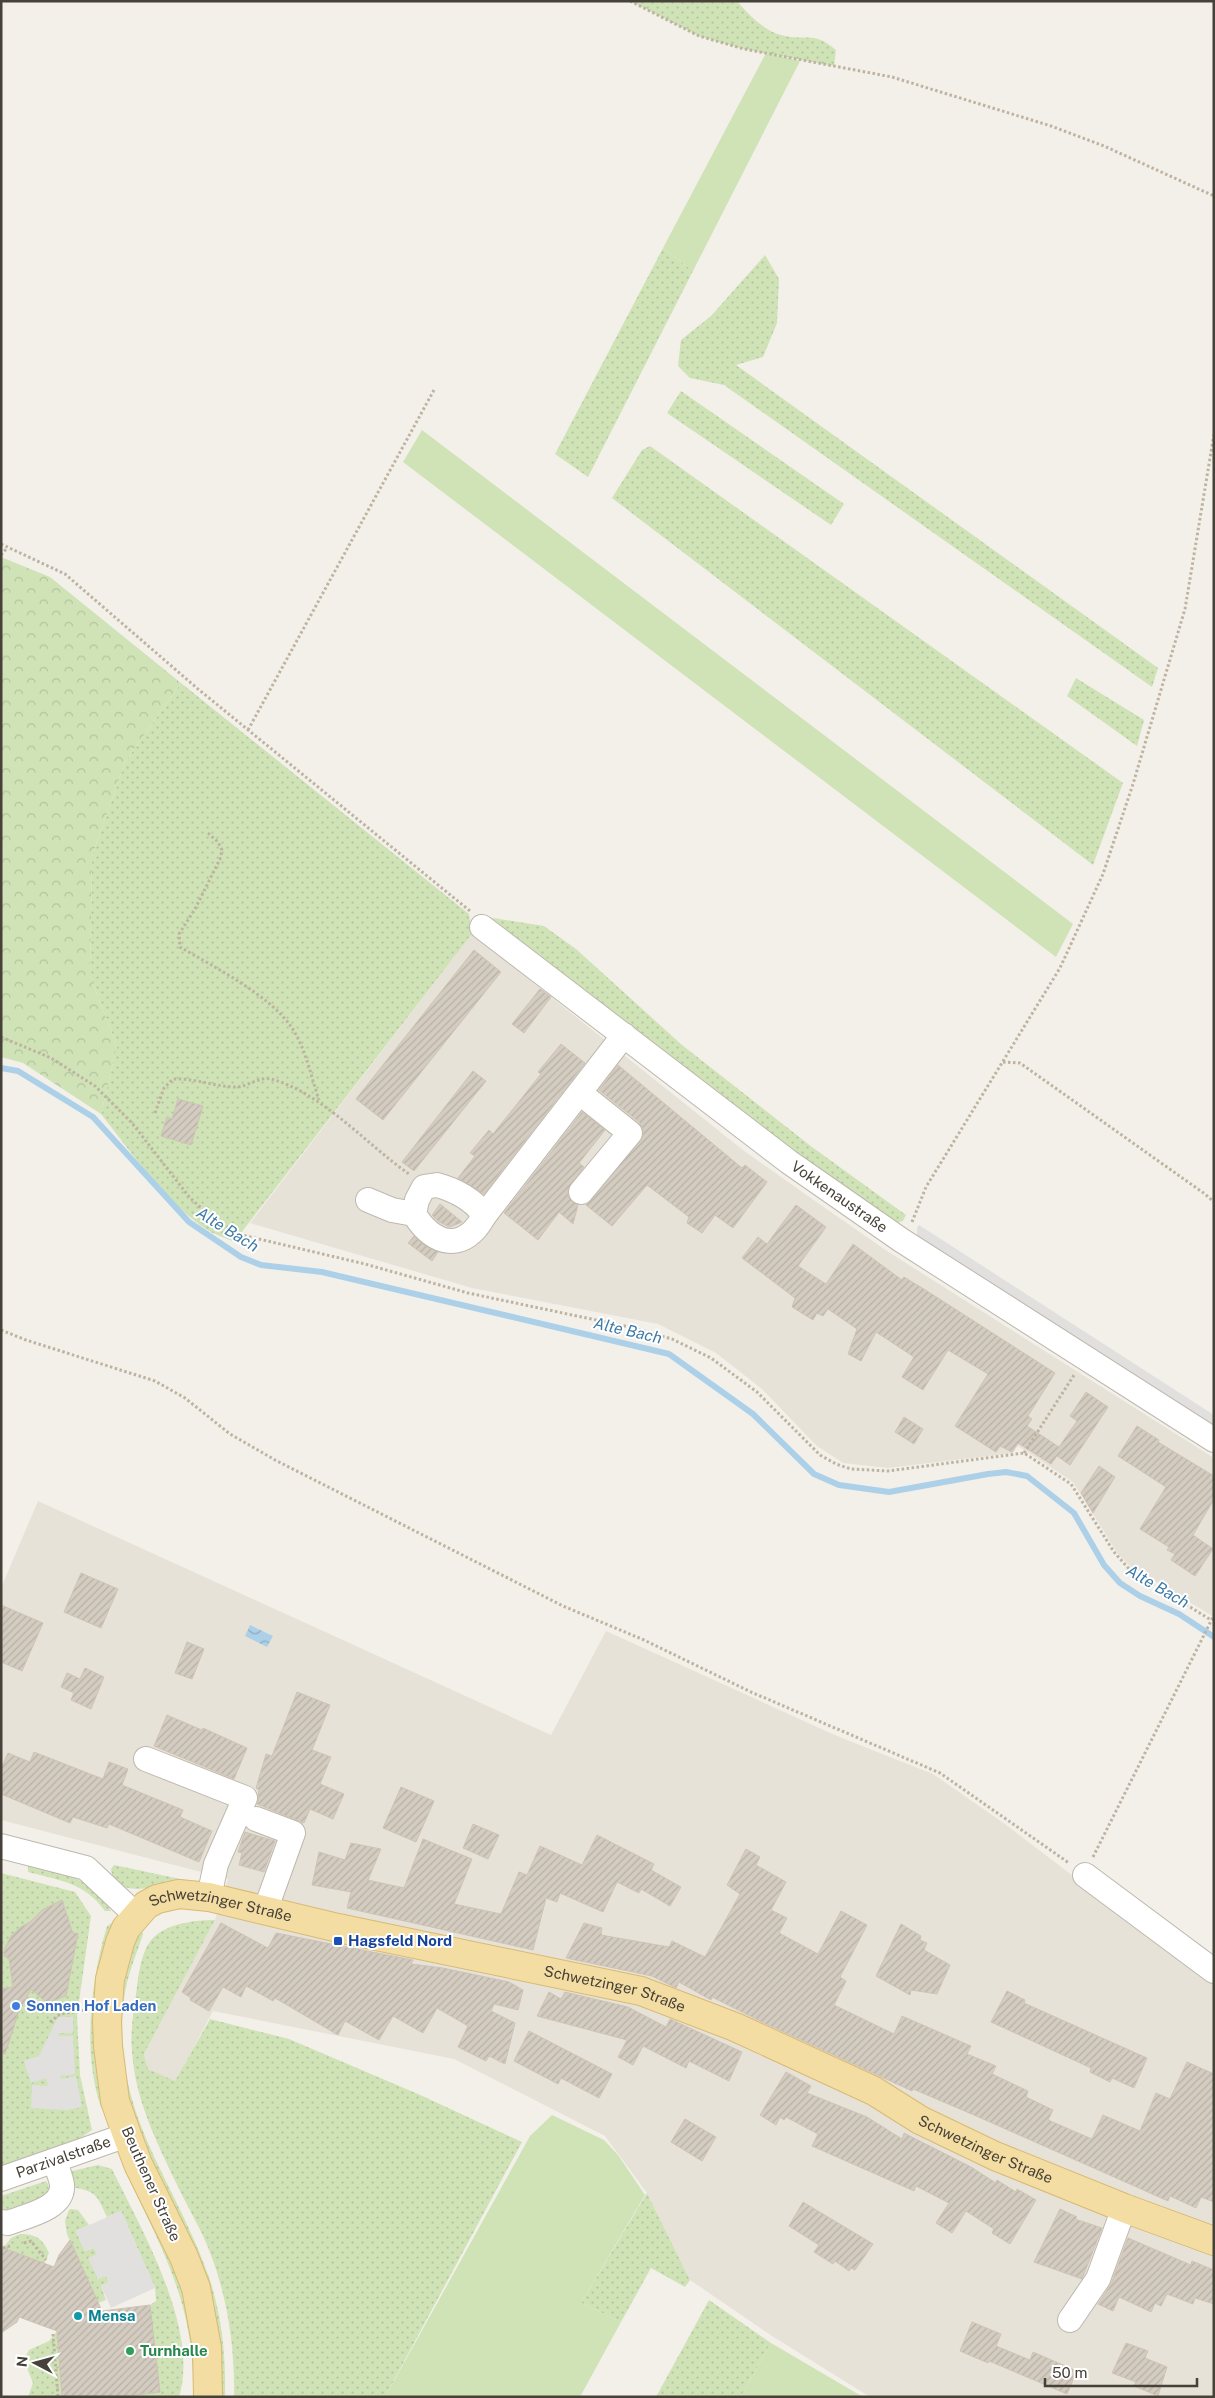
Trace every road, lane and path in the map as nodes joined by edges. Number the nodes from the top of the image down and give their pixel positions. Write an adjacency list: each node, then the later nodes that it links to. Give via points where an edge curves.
1 (630, 1): 2 (path, via 699,36 892,77 1051,126 1104,146)
2 (1214, 196)
3 (434, 390): 8 (path)
4 (1214, 434): 13 (path, via 1185,609 1103,874 1060,968)
5 (1, 544): 6 (path)
6 (7, 548): 7 (path); 8 (path, via 65,574)
7 (1, 555)
8 (248, 730): 10 (path, via 474,914)
9 (208, 833): 15 (path, via 222,850 220,859 195,910 179,934 180,947 246,986 283,1016 294,1030)
10 (482, 926): 11 (street, Vokkenaustraße)
11 (624, 1035): 14 (street); 23 (street, Vokkenaustraße, via 789,1162)
12 (1, 1037): 27 (path, via 51,1058 95,1086 132,1123 190,1198 216,1221 242,1235 672,1339 711,1358 757,1392 820,1455 851,1469 888,1471)
13 (1002, 1062): 20 (path, via 1020,1063); 23 (path, via 926,1187 916,1216)
14 (580, 1093): 18 (street, via 630,1133); 22 (street)
15 (319, 1100): 16 (path, via 269,1078 237,1087 186,1078 173,1079 164,1088); 17 (path)
16 (155, 1113)
17 (424, 1187): 21 (street); 22 (street, via 450,1188 479,1207)
18 (581, 1192)
19 (368, 1200): 21 (street, via 392,1210)
20 (1214, 1202)
21 (414, 1214): 22 (street, via 433,1236 447,1242 463,1239 479,1226)
22 (484, 1216)
23 (901, 1240): 25 (street, Vokkenaustraße)
24 (1, 1330): 33 (path, via 155,1381 185,1398 230,1434 275,1460 563,1606 940,1773)
25 (1085, 1358): 26 (street, Vokkenaustraße); 27 (path)
26 (1214, 1440)
27 (1024, 1453): 29 (path, via 1071,1484 1114,1552 1129,1569)
28 (1214, 1615): 29 (path)
29 (1211, 1620): 33 (path)
30 (146, 1759): 34 (street, via 245,1798 216,1864)
31 (256, 1819): 35 (street, via 292,1833)
32 (1, 1846): 36 (street, Schwetzinger Straße, via 86,1868)
33 (1085, 1874): 37 (street)
34 (209, 1898): 35 (main road, Schwetzinger Straße); 36 (main road, Schwetzinger Straße, via 180,1894 166,1896)
35 (265, 1911): 43 (main road, Schwetzinger Straße, via 612,1984 669,2000 874,2091 920,2120 970,2144)
36 (136, 1915): 40 (main road, Beuthener Straße, via 126,1928 115,1959 106,2021 110,2074)
37 (1214, 1971)
38 (86, 2010): 39 (path, via 60,2014)
39 (50, 2022)
40 (127, 2135): 41 (street, Parzivalstraße); 53 (main road, Beuthener Straße, via 196,2288 207,2348)
41 (55, 2162): 42 (street, Parzivalstraße); 44 (street, via 62,2184 61,2195 49,2207 8,2223)
42 (1, 2179)
43 (1124, 2208): 45 (main road, Schwetzinger Straße); 50 (street, via 1098,2279)
44 (1, 2222)
45 (1214, 2240)
46 (22, 2243): 49 (path, via 31,2241)
47 (12, 2246): 48 (path)
48 (3, 2248)
49 (46, 2260)
50 (1070, 2320)
51 (53, 2334): 52 (path)
52 (58, 2397)
53 (208, 2397)

